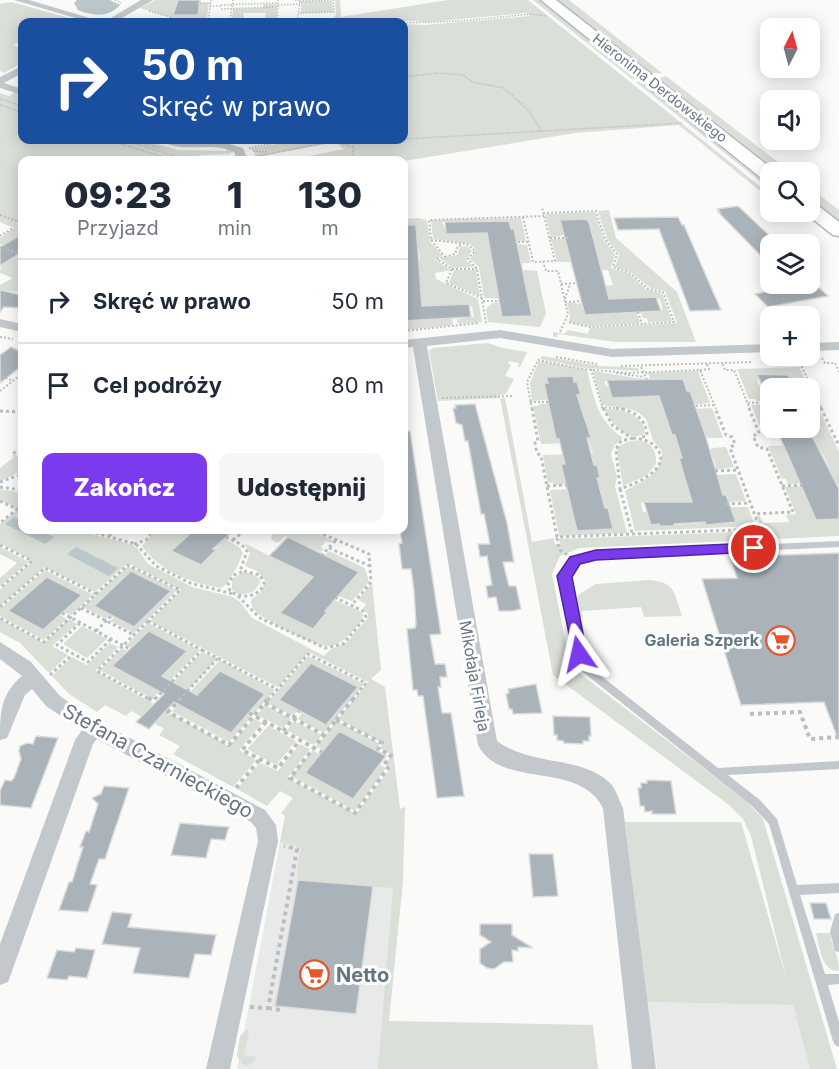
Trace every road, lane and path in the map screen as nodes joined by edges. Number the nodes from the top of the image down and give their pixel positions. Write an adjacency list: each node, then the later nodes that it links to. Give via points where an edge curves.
1 (19, 0): 19 (street)
2 (148, 0): 20 (street)
3 (232, 0): 10 (path)
4 (295, 0): 9 (path)
5 (332, 0): 9 (path); 16 (path, via 334,13)
6 (548, 0): 49 (main road, Hieronima Derdowskiego)
7 (197, 3): 8 (path)
8 (211, 3): 12 (path); 22 (path)
9 (300, 3): 11 (path); 16 (path)
10 (232, 4): 11 (path); 12 (path); 14 (path)
11 (278, 4): 14 (path)
12 (221, 7): 14 (path)
13 (141, 9): 21 (path)
14 (231, 9): 23 (path)
15 (536, 10): 17 (path)
16 (300, 13): 24 (path)
17 (532, 14): 18 (path); 25 (path)
18 (551, 17)
19 (84, 18)
20 (116, 18)
21 (170, 18)
22 (209, 18)
23 (230, 18)
24 (297, 18)
25 (408, 22)
26 (18, 72): 28 (street)
27 (408, 77): 35 (path, via 463,75 472,82 504,88 530,112)
28 (0, 83): 29 (street)
29 (18, 90)
30 (0, 99): 32 (path)
31 (0, 105): 33 (path)
32 (18, 105)
33 (18, 111)
34 (685, 123): 35 (path)
35 (541, 131): 36 (path)
36 (408, 139)
37 (121, 144): 46 (path)
38 (138, 144): 47 (path)
39 (187, 144): 45 (street, via 229,146)
40 (273, 144): 45 (path)
41 (317, 144): 44 (path)
42 (347, 144): 43 (path)
43 (354, 147): 48 (path)
44 (275, 152): 45 (path); 45 (path)
45 (244, 154)
46 (160, 156)
47 (179, 156)
48 (353, 156)
49 (760, 168)
50 (542, 207): 52 (path)
51 (0, 215): 55 (path)
52 (544, 215): 54 (path); 59 (path); 85 (path, via 596,212 605,239 617,254 613,267 631,274 648,289 663,292 674,322)
53 (820, 216): 57 (main road)
54 (523, 217): 61 (path, via 429,219); 63 (path)
55 (18, 222)
56 (13, 228): 58 (path)
57 (839, 231)
58 (0, 236)
59 (550, 238): 60 (path); 68 (path, via 555,261)
60 (569, 238)
61 (431, 240): 64 (path); 67 (path)
62 (514, 242): 63 (path)
63 (528, 242): 68 (path, via 533,262)
64 (467, 244): 67 (path, via 458,246 455,255); 69 (path, via 475,251 468,260)
65 (0, 247): 66 (path)
66 (16, 253)
67 (445, 257): 70 (path, via 437,259)
68 (543, 261): 71 (path, via 546,271 558,271)
69 (477, 268): 70 (path); 74 (path)
70 (452, 270): 74 (path, via 446,283)
71 (561, 284): 72 (path); 75 (path)
72 (570, 284): 73 (path); 75 (path)
73 (580, 284)
74 (482, 299): 76 (path); 79 (path)
75 (565, 300): 78 (path); 82 (path)
76 (491, 301): 77 (path); 79 (path)
77 (504, 301)
78 (584, 301)
79 (484, 309): 84 (path)
80 (638, 312): 85 (path)
81 (455, 318): 86 (path)
82 (567, 322): 85 (path, via 590,327); 88 (path)
83 (0, 323): 87 (street)
84 (486, 323)
85 (642, 324)
86 (456, 325)
87 (18, 327)
88 (561, 333)
89 (4, 338): 90 (path)
90 (0, 342)
91 (411, 343): 94 (street, via 500,334 612,353); 114 (street, Mikołaja Firleja)
92 (839, 346): 93 (street)
93 (820, 347)
94 (760, 348)
95 (541, 354): 97 (path)
96 (822, 358): 106 (path, via 825,363 835,363)
97 (538, 360): 102 (path); 115 (path, via 527,382)
98 (723, 363): 118 (path, via 725,370 734,370)
99 (707, 364): 103 (path, via 709,369)
100 (801, 366): 126 (path)
101 (640, 367): 105 (path)
102 (591, 369): 104 (path); 121 (path)
103 (700, 370): 105 (path); 119 (path)
104 (608, 371): 105 (path); 109 (path)
105 (642, 372): 109 (path)
106 (839, 372)
107 (2, 376): 111 (path)
108 (18, 377): 111 (path)
109 (644, 377): 110 (path)
110 (647, 380)
111 (13, 381): 112 (path)
112 (0, 390)
113 (512, 396): 114 (path)
114 (428, 399): 222 (street, Mikołaja Firleja, via 488,745 510,761 588,777 607,791 611,800)
115 (530, 402): 116 (path); 135 (path, via 537,453)
116 (551, 402)
117 (760, 403): 118 (path)
118 (748, 404): 136 (path, via 759,433 753,436 755,441 758,447 767,449)
119 (715, 405): 120 (path); 129 (path, via 726,435 735,444 730,448)
120 (692, 406)
121 (602, 407): 124 (path, via 614,427); 125 (path, via 623,408 637,414 648,431 647,436)
122 (0, 411): 123 (path)
123 (18, 412)
124 (633, 438): 125 (path); 138 (path, via 621,441 616,449)
125 (639, 438): 138 (path, via 657,446 658,465 646,478)
126 (838, 443)
127 (13, 452): 128 (path)
128 (18, 454)
129 (738, 470): 130 (path); 140 (path)
130 (715, 471)
131 (18, 476): 133 (path)
132 (804, 484): 136 (path)
133 (0, 485): 137 (path)
134 (569, 485): 135 (path)
135 (547, 486): 152 (path)
136 (782, 486): 142 (path, via 792,512)
137 (18, 489)
138 (620, 489): 149 (path)
139 (0, 501): 143 (path, via 17,509)
140 (750, 503): 141 (path); 142 (path)
141 (726, 504)
142 (754, 514): 149 (path, via 760,529)
143 (0, 523)
144 (101, 534): 150 (path)
145 (111, 534): 150 (path)
146 (149, 534): 155 (path)
147 (240, 534): 153 (path)
148 (322, 534): 154 (path)
149 (633, 534): 152 (path)
150 (109, 536): 155 (path)
151 (226, 537): 153 (path)
152 (557, 537): 160 (path, via 560,549)
153 (233, 540): 162 (path, via 247,551)
154 (336, 540): 158 (path); 161 (path, via 369,554)
155 (134, 544): 165 (path, via 156,566 190,583)
156 (839, 544): 160 (lane, via 596,555)
157 (0, 545): 163 (path, via 32,561)
158 (329, 548): 159 (path); 161 (path)
159 (321, 556)
160 (575, 560): 207 (lane, via 564,576 582,666)
161 (370, 566): 168 (path, via 371,582)
162 (239, 572): 165 (path, via 228,582); 166 (path, via 255,572 264,583 255,594)
163 (0, 588)
164 (96, 594): 169 (path, via 45,568); 170 (path); 176 (path, via 128,565 180,590)
165 (233, 594): 166 (path)
166 (238, 596): 168 (path, via 260,618 324,648 343,644 366,617)
167 (336, 598): 168 (path)
168 (351, 605)
169 (0, 607)
170 (81, 608): 174 (path); 175 (path)
171 (62, 613): 174 (path)
172 (112, 615): 175 (path)
173 (0, 618): 174 (path, via 44,642)
174 (70, 618): 177 (path)
175 (106, 621): 178 (path); 179 (path)
176 (147, 621): 179 (path); 184 (path)
177 (80, 623): 178 (path); 185 (path, via 57,645)
178 (96, 631): 180 (path)
179 (134, 635): 181 (path)
180 (111, 639): 181 (path); 185 (path, via 88,662)
181 (123, 645): 183 (path); 184 (path, via 97,671 153,701)
182 (0, 649): 187 (street, Stefana Czarnieckiego)
183 (130, 649)
184 (202, 650): 186 (path)
185 (73, 654): 187 (path)
186 (218, 658): 188 (path); 193 (path, via 168,712 229,745)
187 (41, 676): 197 (street, Stefana Czarnieckiego, via 53,701); 199 (street, via 18,690)
188 (277, 689): 189 (path); 195 (path, via 308,654 366,683)
189 (265, 703): 193 (path); 194 (path)
190 (300, 711): 194 (path)
191 (249, 713): 193 (path)
192 (750, 714): 201 (path, via 800,712 810,739)
193 (254, 716): 196 (path)
194 (294, 718): 198 (path); 200 (path)
195 (336, 720): 200 (path); 203 (path, via 382,743 378,749 391,755 384,765 388,768 355,813 290,778)
196 (266, 722): 198 (path); 205 (path, via 242,750)
197 (94, 729): 214 (street, via 85,740); 221 (street, Stefana Czarnieckiego, via 258,816 266,825 268,841)
198 (283, 731): 202 (path)
199 (0, 732)
200 (324, 735): 203 (path)
201 (839, 737)
202 (300, 740): 203 (path); 205 (path, via 278,768)
203 (314, 747): 204 (path)
204 (322, 752)
205 (260, 759): 208 (path)
206 (839, 765): 207 (lane)
207 (716, 772): 211 (lane, via 756,803 773,822)
208 (236, 788)
209 (278, 845): 218 (path, via 297,849)
210 (839, 888): 211 (lane)
211 (795, 890): 216 (lane)
212 (839, 918): 213 (lane)
213 (839, 947)
214 (0, 974)
215 (839, 979): 216 (lane)
216 (821, 980): 220 (lane)
217 (280, 1006): 218 (path, via 280,1010)
218 (268, 1008): 219 (path)
219 (245, 1010)
220 (839, 1041)
221 (218, 1069)
222 (644, 1069)

